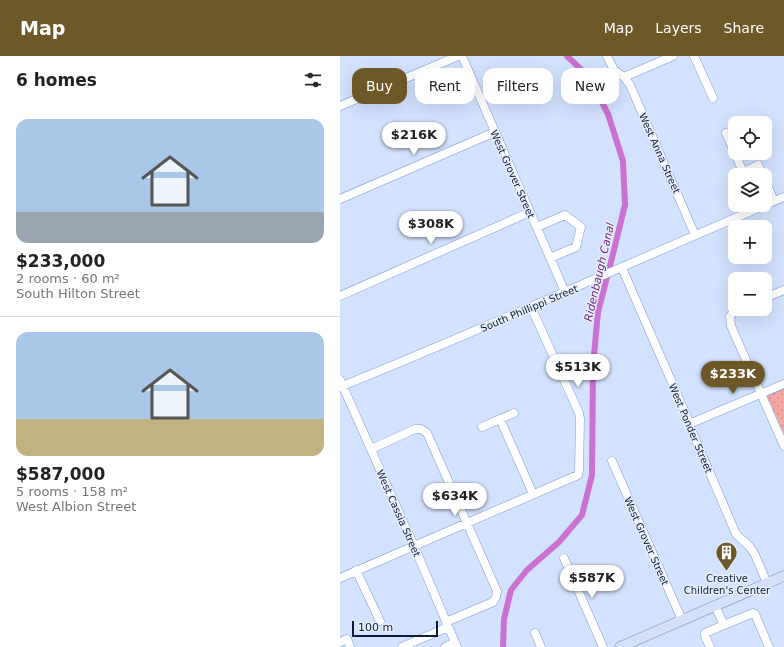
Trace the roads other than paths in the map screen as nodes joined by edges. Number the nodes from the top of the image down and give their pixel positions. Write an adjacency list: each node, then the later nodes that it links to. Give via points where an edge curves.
1 (458, 56): 8 (street)
2 (462, 56): 9 (street, West Grover Street)
3 (606, 56): 6 (street, West Anna Street, via 614,70)
4 (673, 56): 6 (street)
5 (694, 56): 7 (street)
6 (624, 77): 20 (street, West Anna Street, via 630,85)
7 (713, 98)
8 (340, 106)
9 (495, 132): 16 (street); 18 (street, West Grover Street)
10 (726, 133): 11 (street)
11 (741, 168)
12 (752, 168): 13 (street, via 758,165)
13 (760, 168)
14 (772, 196): 17 (street)
15 (784, 197): 17 (street, South Phillippi Street)
16 (340, 199)
17 (774, 201): 20 (street, South Phillippi Street)
18 (530, 212): 19 (street, West Grover Street); 26 (street)
19 (537, 228): 21 (street, West Grover Street); 21 (street, via 565,215 581,227 576,247)
20 (695, 235): 22 (street, South Phillippi Street)
21 (550, 258): 24 (street, West Grover Street)
22 (618, 269): 24 (street, South Phillippi Street); 34 (street, West Ponder Street)
23 (784, 290): 25 (street)
24 (565, 292): 27 (street, South Phillippi Street)
25 (772, 295)
26 (340, 296)
27 (530, 307): 30 (street, South Phillippi Street); 39 (street, via 580,419 578,475)
28 (730, 316): 31 (street, via 731,326)
29 (784, 384): 31 (street)
30 (341, 385): 37 (street, West Cassia Street)
31 (761, 393): 34 (street); 36 (street)
32 (514, 413): 33 (street)
33 (500, 419): 35 (street); 39 (street)
34 (689, 424): 46 (street, West Ponder Street, via 736,534 750,547)
35 (482, 427)
36 (784, 446)
37 (371, 449): 40 (street, via 415,429 427,433); 41 (street, West Cassia Street)
38 (612, 461): 48 (street, West Grover Street)
39 (533, 494): 40 (street)
40 (467, 523): 41 (street); 50 (street, via 497,591 496,598 493,602)
41 (414, 546): 43 (street); 50 (street, West Cassia Street)
42 (564, 558): 60 (street)
43 (356, 570): 45 (street); 49 (street)
44 (784, 576): 46 (main road)
45 (340, 578)
46 (767, 583): 47 (main road)
47 (715, 606): 48 (main road); 51 (street)
48 (682, 620): 54 (main road)
49 (380, 621)
50 (447, 624): 55 (street, West Cassia Street); 57 (street)
51 (724, 625): 62 (street, via 705,634); 63 (street, via 753,613)
52 (535, 633): 59 (street)
53 (340, 642): 56 (street, via 347,639)
54 (639, 643): 61 (main road)
55 (456, 644): 58 (street)
56 (350, 647)
57 (402, 647)
58 (445, 647)
59 (541, 647)
60 (603, 647)
61 (620, 647)
62 (710, 647)
63 (769, 647)

